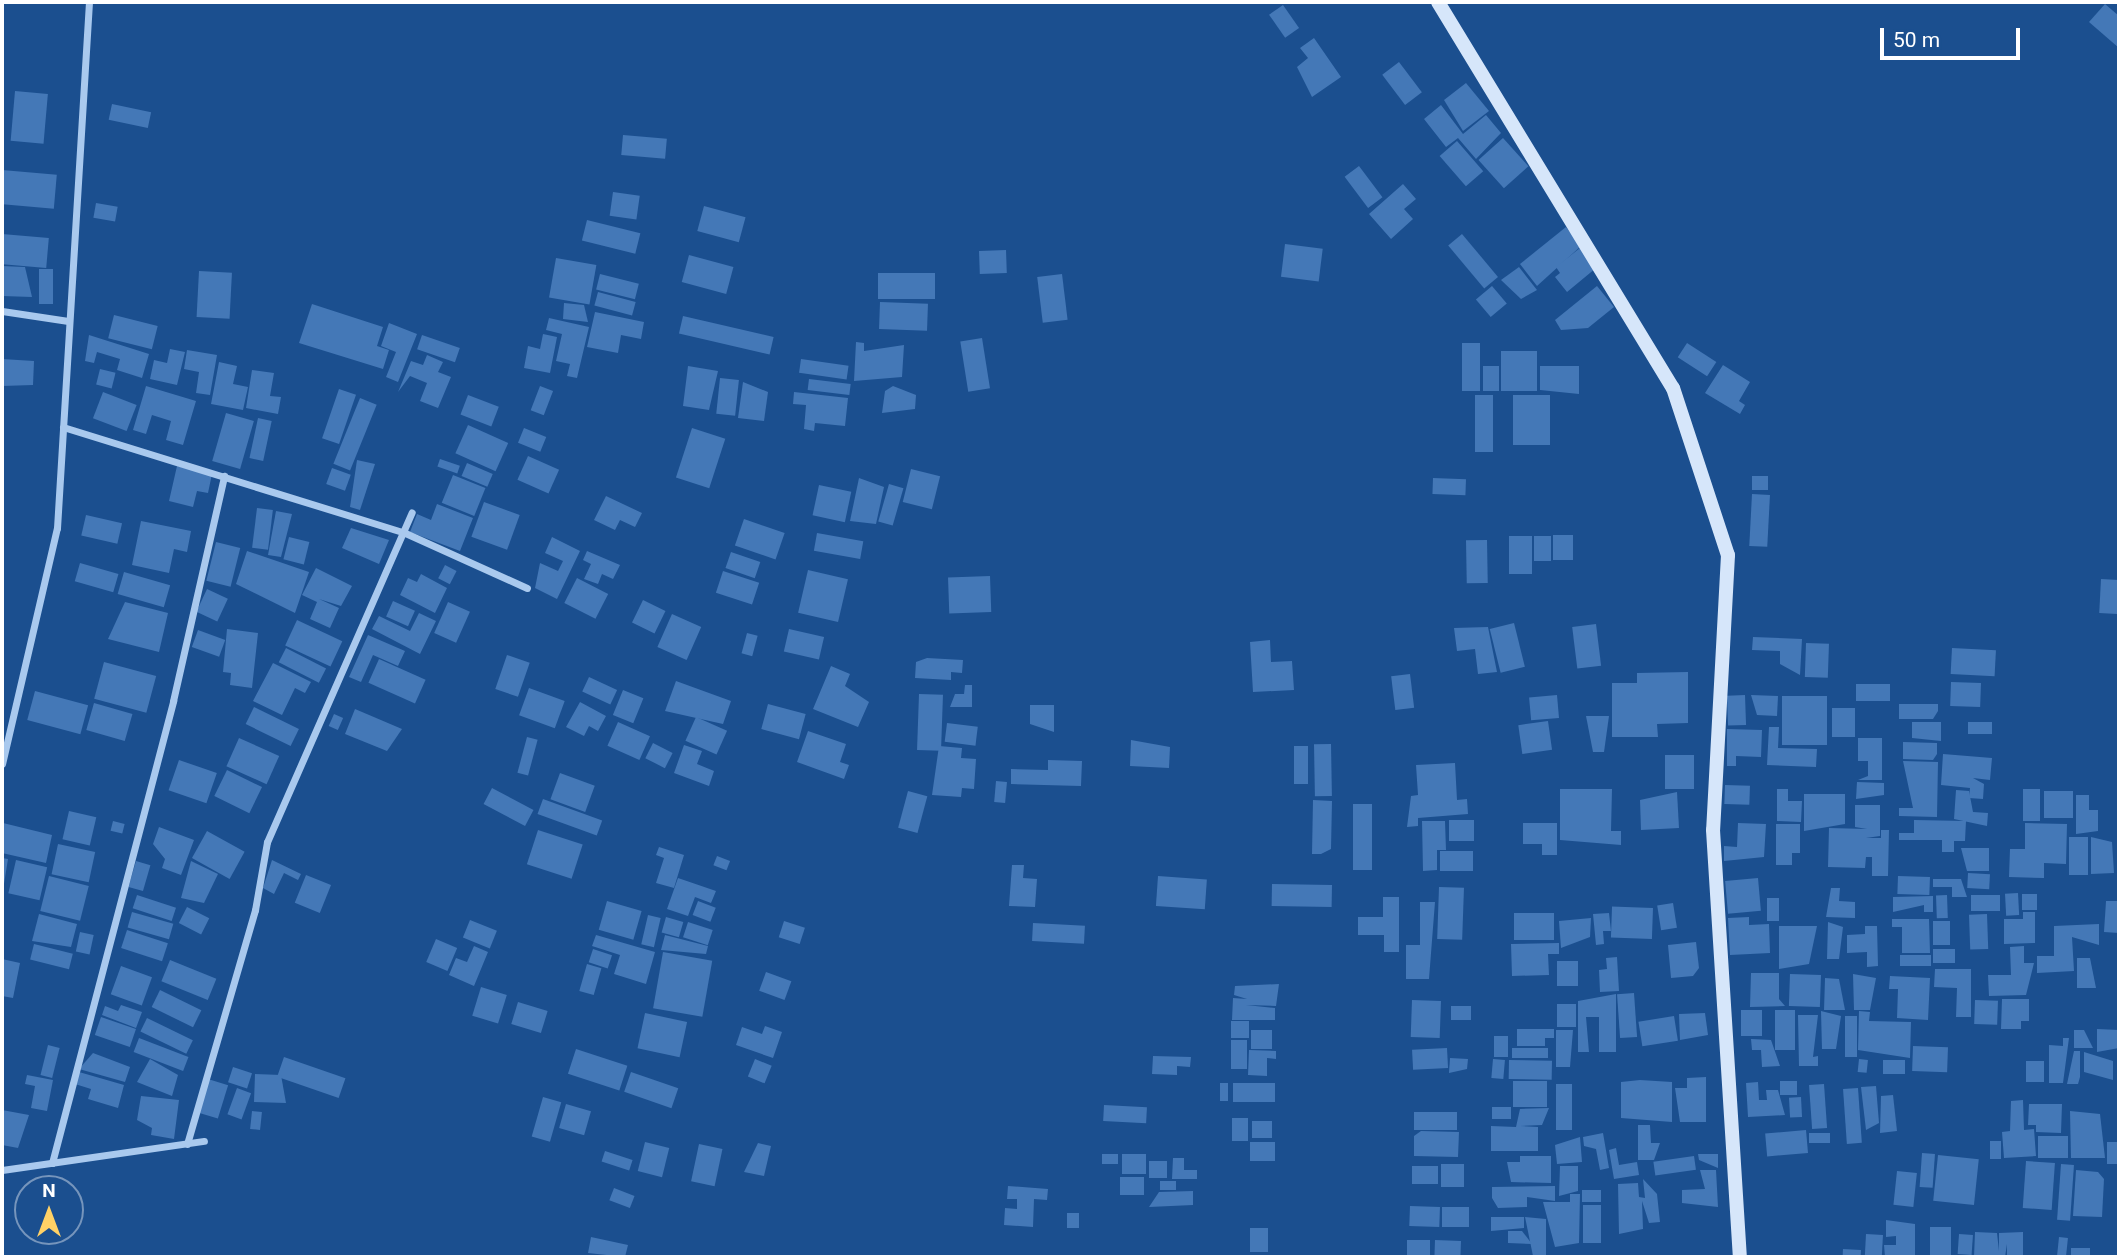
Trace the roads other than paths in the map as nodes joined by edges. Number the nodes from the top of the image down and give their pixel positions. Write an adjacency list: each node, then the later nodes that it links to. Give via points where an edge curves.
1 (89, 2): 4 (street)
2 (1438, 2): 15 (street, via 1673,388 1728,555 1713,830)
3 (2, 311): 4 (street)
4 (68, 321): 5 (street)
5 (62, 427): 6 (street); 10 (street, via 57,528)
6 (224, 475): 8 (street); 13 (street, via 173,701)
7 (412, 512): 8 (street)
8 (403, 533): 9 (street); 12 (street, via 267,842 255,910)
9 (527, 587)
10 (2, 764)
11 (204, 1141): 12 (street)
12 (187, 1144): 13 (street)
13 (52, 1163): 14 (street)
14 (2, 1170)
15 (1740, 1257)

